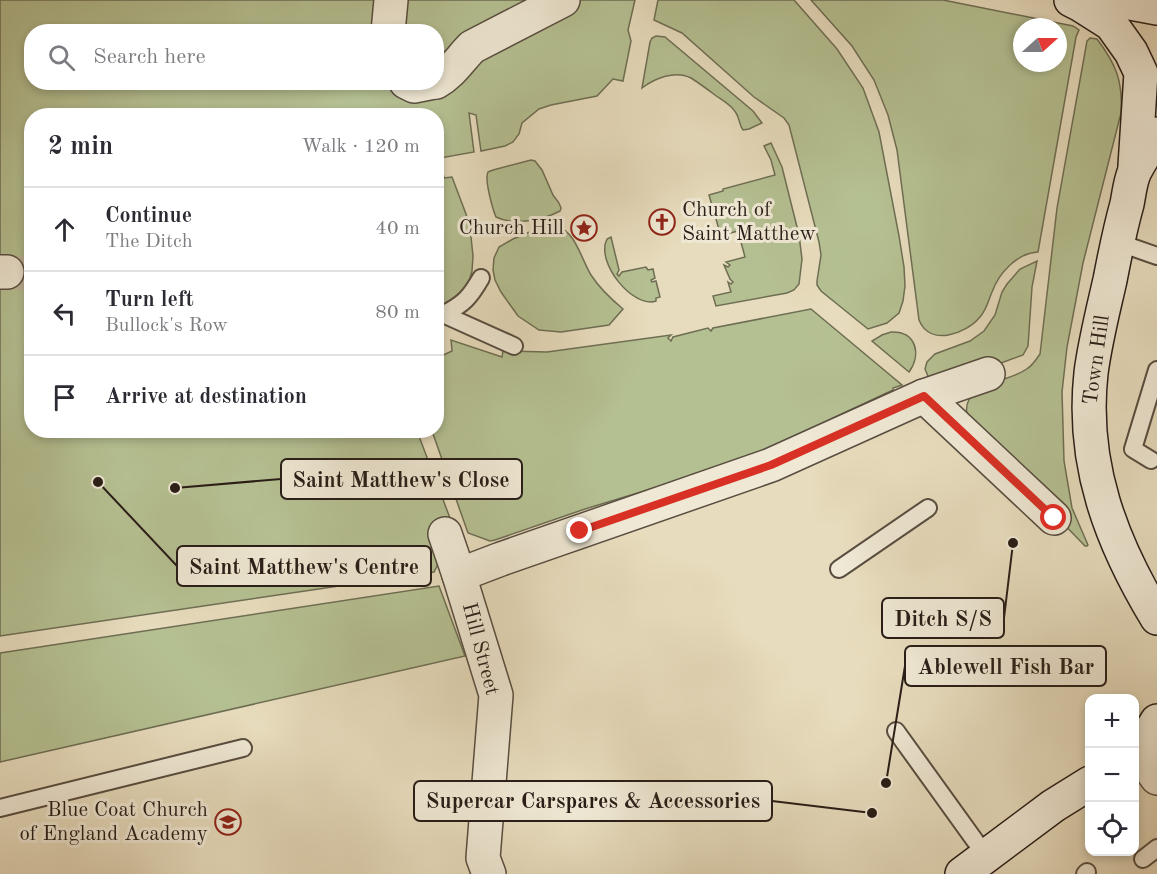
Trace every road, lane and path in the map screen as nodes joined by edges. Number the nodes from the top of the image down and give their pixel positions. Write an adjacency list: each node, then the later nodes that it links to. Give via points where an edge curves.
1 (391, 0): 6 (street)
2 (563, 0): 7 (street, via 472,47)
3 (1071, 0): 9 (street, via 1111,24 1142,75)
4 (1114, 0): 5 (street)
5 (1157, 9)
6 (389, 24)
7 (444, 75)
8 (1157, 134): 9 (street, Town Hill)
9 (1134, 174): 10 (street, Town Hill)
10 (1117, 242): 11 (lane); 25 (street, Town Hill, via 1091,373 1090,438 1096,476 1119,549)
11 (1157, 256)
12 (482, 278): 13 (lane, via 466,300)
13 (444, 311)
14 (444, 315): 15 (lane)
15 (514, 346)
16 (1157, 369): 19 (lane, via 1133,449)
17 (988, 374): 18 (street)
18 (924, 396): 21 (street); 24 (street, via 771,465)
19 (1151, 459)
20 (928, 508): 23 (lane)
21 (1054, 518)
22 (445, 534): 24 (street, Hill Street)
23 (839, 569)
24 (459, 575): 36 (street, Hill Street, via 496,695 483,858)
25 (1157, 618)
26 (1157, 721): 28 (street)
27 (896, 731): 35 (lane)
28 (1143, 747): 30 (street)
29 (243, 748): 32 (lane)
30 (1157, 778)
31 (1085, 786): 35 (street)
32 (0, 808)
33 (1157, 848): 34 (lane)
34 (1143, 859)
35 (974, 865)
36 (489, 874)

